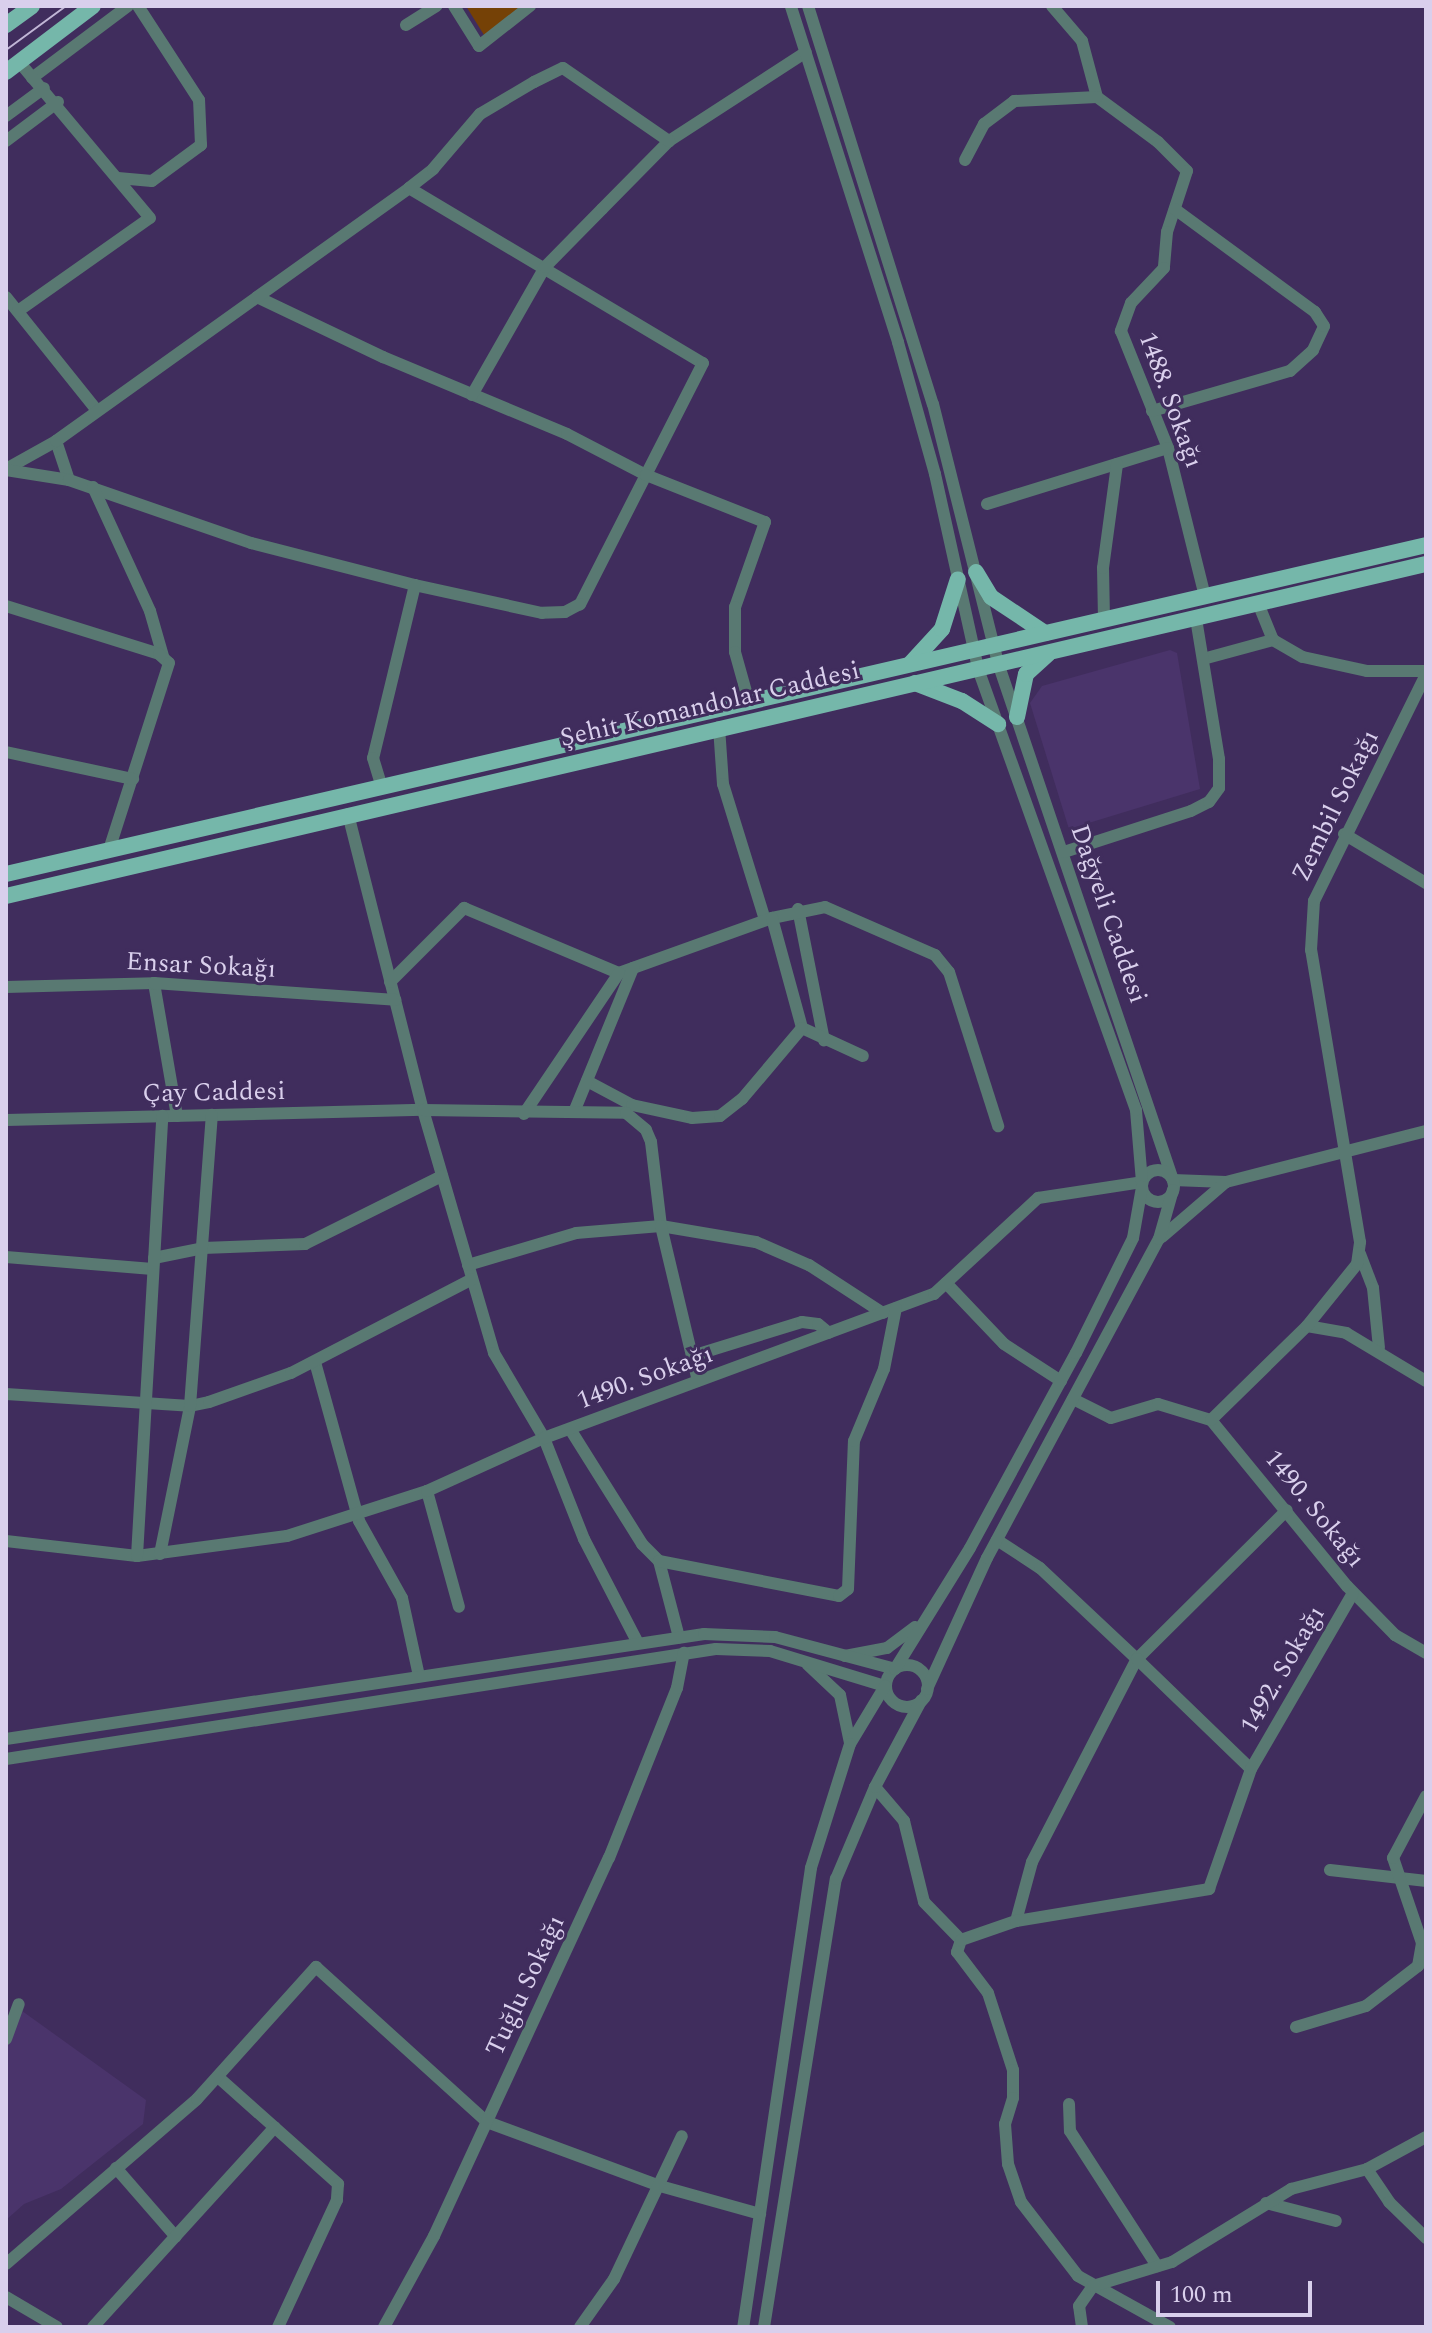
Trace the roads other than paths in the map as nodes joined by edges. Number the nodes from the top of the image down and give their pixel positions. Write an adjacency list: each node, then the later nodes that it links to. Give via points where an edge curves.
1 (32, 6): 11 (main road)
2 (93, 6): 14 (main road)
3 (128, 6): 15 (street)
4 (138, 6): 23 (street, via 199,100 201,145 152,181)
5 (437, 6): 12 (street)
6 (454, 6): 7 (street, via 479,46)
7 (530, 6)
8 (791, 6): 13 (street, Dağyeli Caddesi)
9 (808, 6): 43 (street, Dağyeli Caddesi, via 933,404)
10 (1052, 6): 17 (street, via 1082,41)
11 (6, 25)
12 (406, 25)
13 (806, 52): 21 (street); 44 (street, Dağyeli Caddesi, via 898,342)
14 (13, 67): 15 (street)
15 (32, 78): 16 (street)
16 (44, 88): 18 (street); 19 (street)
17 (1097, 97): 22 (street, via 1014,101 984,124); 25 (street, 1488. Sokağı, via 1184,166 1187,181)
18 (58, 102): 20 (street); 23 (street)
19 (6, 116)
20 (6, 141)
21 (669, 141): 24 (street, via 563,68 480,114 433,169); 26 (street)
22 (965, 160)
23 (118, 178): 29 (street, via 150,218)
24 (409, 188): 26 (street); 28 (street)
25 (1175, 209): 32 (street, 1488. Sokağı, via 1164,268 1131,303 1122,323 1124,345); 32 (street, via 1315,312 1324,326 1313,350 1290,371)
26 (545, 267): 30 (street); 37 (street, via 703,363)
27 (6, 297): 29 (street)
28 (257, 297): 30 (street); 31 (street)
29 (18, 311): 31 (street)
30 (472, 395): 37 (street, via 567,434)
31 (95, 408): 33 (street)
32 (1152, 411): 34 (street, 1488. Sokağı)
33 (56, 441): 36 (street); 38 (street)
34 (1168, 448): 35 (street); 46 (street, 1488. Sokağı)
35 (1117, 464): 40 (street); 50 (street, via 1103,568)
36 (6, 470): 38 (street)
37 (646, 475): 45 (street, via 580,604 565,612 542,613); 63 (street, via 765,522 735,607 735,652)
38 (69, 480): 39 (street)
39 (93, 487): 45 (street, via 251,543); 56 (street, via 150,611)
40 (987, 504)
41 (1426, 545): 46 (main road, Şehit Komandolar Caddesi)
42 (1426, 564): 47 (main road, Şehit Komandolar Caddesi)
43 (976, 572): 51 (main road, via 991,597); 53 (street, Dağyeli Caddesi)
44 (958, 579): 54 (street, Dağyeli Caddesi); 59 (main road, via 942,629)
45 (415, 585): 69 (street, via 373,758)
46 (1205, 596): 50 (main road, Şehit Komandolar Caddesi)
47 (1258, 603): 49 (main road, Şehit Komandolar Caddesi); 52 (street)
48 (6, 606): 56 (street)
49 (1196, 618): 55 (main road, Şehit Komandolar Caddesi); 57 (street)
50 (1104, 619): 51 (main road, Şehit Komandolar Caddesi)
51 (1045, 633): 53 (main road, Şehit Komandolar Caddesi)
52 (1273, 640): 57 (street); 61 (street, via 1303,657 1367,671)
53 (994, 644): 54 (main road, Şehit Komandolar Caddesi); 58 (street, Dağyeli Caddesi)
54 (972, 648): 59 (main road, Şehit Komandolar Caddesi); 60 (street, Dağyeli Caddesi)
55 (1052, 651): 58 (main road, Şehit Komandolar Caddesi); 64 (main road, via 1026,674)
56 (163, 656): 68 (street, via 170,667)
57 (1203, 659): 73 (street, via 1219,759 1219,788 1209,802)
58 (998, 663): 60 (main road, Şehit Komandolar Caddesi); 64 (street, Dağyeli Caddesi)
59 (909, 665): 63 (main road, Şehit Komandolar Caddesi)
60 (978, 668): 62 (main road, Şehit Komandolar Caddesi); 65 (street, Dağyeli Caddesi)
61 (1426, 672): 71 (street, Zembil Sokağı)
62 (913, 682): 65 (main road, via 962,701); 66 (main road, Şehit Komandolar Caddesi)
63 (749, 702): 69 (main road, Şehit Komandolar Caddesi)
64 (1017, 717): 73 (street, Dağyeli Caddesi)
65 (998, 724): 101 (street, Dağyeli Caddesi, via 1136,1110)
66 (719, 727): 70 (main road, Şehit Komandolar Caddesi); 78 (street, via 723,784)
67 (6, 752): 68 (street)
68 (133, 779): 72 (street)
69 (382, 787): 72 (main road, Şehit Komandolar Caddesi)
70 (348, 814): 76 (main road, Şehit Komandolar Caddesi); 81 (street)
71 (1344, 834): 75 (street); 98 (street, Zembil Sokağı, via 1314,901 1311,950)
72 (109, 850): 74 (main road, Şehit Komandolar Caddesi)
73 (1064, 852): 102 (street, Dağyeli Caddesi)
74 (6, 874)
75 (1426, 883)
76 (6, 896)
77 (798, 909): 78 (street); 86 (street); 96 (street, via 825,907 935,955 949,972)
78 (768, 919): 79 (street); 85 (street)
79 (633, 968): 80 (street); 88 (street)
80 (619, 973): 81 (street, via 464,908); 91 (street)
81 (390, 982): 84 (street)
82 (154, 983): 83 (street, Ensar Sokağı); 84 (street, Ensar Sokağı); 94 (street)
83 (6, 987)
84 (395, 1000): 89 (street)
85 (802, 1028): 86 (street); 88 (street, via 742,1099 720,1116 692,1118 632,1105)
86 (824, 1040): 87 (street)
87 (863, 1056)
88 (587, 1081): 90 (street)
89 (423, 1110): 91 (street, Çay Caddesi); 92 (street, Çay Caddesi); 99 (street)
90 (574, 1112): 91 (street, Çay Caddesi); 103 (street, Çay Caddesi, via 626,1113 646,1130)
91 (524, 1114)
92 (212, 1115): 94 (street, Çay Caddesi); 105 (street)
93 (162, 1116): 94 (street, Çay Caddesi); 95 (street, Çay Caddesi); 108 (street)
94 (177, 1116)
95 (6, 1120)
96 (998, 1126)
97 (1426, 1131): 98 (street)
98 (1347, 1154): 100 (street); 106 (street, Zembil Sokağı)
99 (442, 1176): 105 (street, via 305,1244); 109 (street)
100 (1226, 1182): 102 (street); 104 (street)
101 (1142, 1184): 102 (street, via 1157,1170); 102 (street, via 1156,1202); 111 (street, 1490. Sokağı, via 1038,1198); 119 (street, Dağyeli Caddesi, via 1126,1257)
102 (1173, 1185): 104 (street)
103 (661, 1226): 109 (street, via 576,1233); 112 (street, via 756,1242); 116 (street, Çay Caddesi)
104 (1159, 1239): 122 (street)
105 (203, 1248): 108 (street); 124 (street)
106 (1360, 1253): 113 (street, via 1351,1273); 115 (street, Zembil Sokağı, via 1373,1288)
107 (6, 1257): 108 (street)
108 (154, 1263): 123 (street)
109 (468, 1265): 110 (street)
110 (472, 1279): 117 (street); 127 (street, via 494,1353)
111 (946, 1283): 112 (street, 1490. Sokağı, via 934,1294); 119 (street, via 1004,1344)
112 (889, 1310): 114 (street, 1490. Sokağı); 135 (street, via 884,1369 854,1441 848,1589 839,1596 812,1592)
113 (1307, 1326): 115 (street, via 1346,1333); 125 (street)
114 (829, 1333): 116 (street, via 818,1324 802,1322); 118 (street, 1490. Sokağı)
115 (1379, 1348): 120 (street)
116 (692, 1356): 118 (street, Çay Caddesi)
117 (315, 1362): 124 (street); 130 (street)
118 (698, 1381): 126 (street, 1490. Sokağı)
119 (1061, 1381): 138 (street, Dağyeli Caddesi)
120 (1426, 1381)
121 (6, 1394): 123 (street)
122 (1073, 1399): 125 (street, via 1111,1418 1158,1404); 131 (street)
123 (146, 1402): 124 (street); 134 (street)
124 (190, 1406): 133 (street)
125 (1211, 1420): 129 (street, 1490. Sokağı)
126 (570, 1429): 127 (street, 1490. Sokağı); 135 (street, via 642,1544)
127 (544, 1438): 128 (street, 1490. Sokağı); 140 (street, via 584,1539)
128 (427, 1491): 130 (street, 1490. Sokağı); 137 (street)
129 (1287, 1510): 136 (street, 1490. Sokağı); 144 (street)
130 (358, 1512): 133 (street, 1490. Sokağı, via 287,1536); 147 (street, via 402,1598)
131 (997, 1540): 144 (street, via 1040,1568); 149 (street)
132 (6, 1541): 134 (street, 1490. Sokağı)
133 (160, 1554): 134 (street, 1490. Sokağı)
134 (137, 1556)
135 (659, 1561): 139 (street)
136 (1353, 1593): 142 (street, 1490. Sokağı, via 1395,1635); 153 (street, 1492. Sokağı)
137 (459, 1607)
138 (934, 1607): 143 (street, via 887,1648); 146 (street, Dağyeli Caddesi)
139 (679, 1637): 140 (street); 143 (street, via 744,1633)
140 (638, 1643): 147 (street)
141 (684, 1653): 145 (street, via 746,1648); 152 (street); 166 (street, Tuğlu Sokağı, via 677,1688 624,1823)
142 (1426, 1653)
143 (836, 1657): 146 (street)
144 (1137, 1659): 153 (street); 159 (street, via 1032,1862)
145 (803, 1661): 148 (street); 151 (street, via 840,1695)
146 (895, 1669): 148 (street); 149 (street, via 908,1665 920,1670)
147 (419, 1676): 150 (street)
148 (885, 1686): 149 (street, via 895,1704 909,1707); 151 (street)
149 (924, 1695): 154 (street)
150 (6, 1739)
151 (850, 1744): 174 (street, via 824,1817 807,1890)
152 (6, 1759)
153 (1251, 1769): 159 (street, 1492. Sokağı, via 1209,1889)
154 (875, 1787): 160 (street, via 904,1821 924,1902); 189 (street, via 844,1858 827,1915)
155 (1426, 1796): 157 (street, via 1396,1849)
156 (1330, 1870): 157 (street)
157 (1395, 1874): 158 (street); 162 (street, via 1422,1943 1415,1971 1359,2010)
158 (1426, 1881)
159 (1016, 1921): 160 (street)
160 (961, 1940): 180 (street, via 957,1952 988,1993 1013,2070 1013,2098 1005,2124 1008,2164 1021,2202 1078,2276)
161 (19, 2004): 163 (street)
162 (1296, 2027)
163 (6, 2039)
164 (218, 2077): 166 (street, via 316,1967); 167 (street); 170 (street)
165 (1069, 2104): 179 (street, via 1070,2131)
166 (487, 2122): 172 (street); 186 (street, Tuğlu Sokağı)
167 (275, 2127): 176 (street); 185 (street, via 335,2178 339,2192)
168 (682, 2136): 172 (street)
169 (1426, 2137): 171 (street)
170 (116, 2168): 176 (street); 178 (street)
171 (1367, 2169): 173 (street, via 1291,2189); 177 (street, via 1389,2202)
172 (660, 2186): 174 (street); 187 (street, via 614,2279)
173 (1266, 2203): 175 (street); 179 (street)
174 (760, 2214): 188 (street)
175 (1336, 2221)
176 (176, 2237): 184 (street)
177 (1426, 2238)
178 (6, 2264)
179 (1157, 2266): 180 (street)
180 (1093, 2286): 190 (street, via 1079,2306); 191 (street)
181 (6, 2297): 182 (street)
182 (44, 2323): 183 (street)
183 (57, 2327)
184 (93, 2327)
185 (278, 2327)
186 (384, 2327)
187 (580, 2327)
188 (743, 2327)
189 (764, 2327)
190 (1082, 2327)
191 (1170, 2327)

